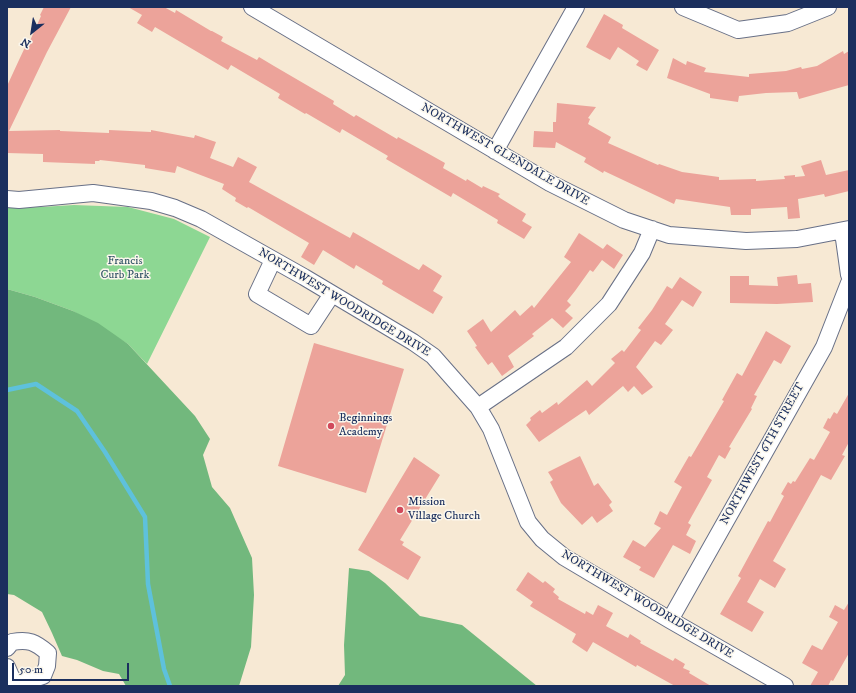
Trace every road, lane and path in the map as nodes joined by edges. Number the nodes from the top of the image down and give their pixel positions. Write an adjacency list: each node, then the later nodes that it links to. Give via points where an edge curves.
1 (252, 7): 5 (street, NORTHWEST GLENDALE DRIVE)
2 (576, 7): 5 (street)
3 (683, 7): 4 (street, via 738,30 788,23)
4 (828, 7)
5 (494, 151): 7 (street, NORTHWEST GLENDALE DRIVE, via 550,183 624,220)
6 (7, 199): 9 (street, NORTHWEST WOODRIDGE DRIVE, via 93,193 151,201 201,219)
7 (652, 229): 8 (street, NORTHWEST GLENDALE DRIVE, via 669,234 746,241 797,239); 13 (street, via 642,253 609,304 566,347)
8 (845, 230): 10 (street)
9 (273, 260): 12 (street, NORTHWEST WOODRIDGE DRIVE); 12 (street, via 257,294 311,326)
10 (849, 275)
11 (849, 283): 14 (street, NORTHWEST 6TH STREET, via 824,347)
12 (332, 294): 13 (street, NORTHWEST WOODRIDGE DRIVE, via 433,356)
13 (478, 407): 14 (street, NORTHWEST WOODRIDGE DRIVE, via 491,429 528,522 542,539 564,557)
14 (670, 620): 18 (street, NORTHWEST WOODRIDGE DRIVE)
15 (7, 648): 17 (street, via 12,642 23,640 36,643 48,653 43,676)
16 (7, 667): 17 (street)
17 (13, 684)
18 (785, 686)

